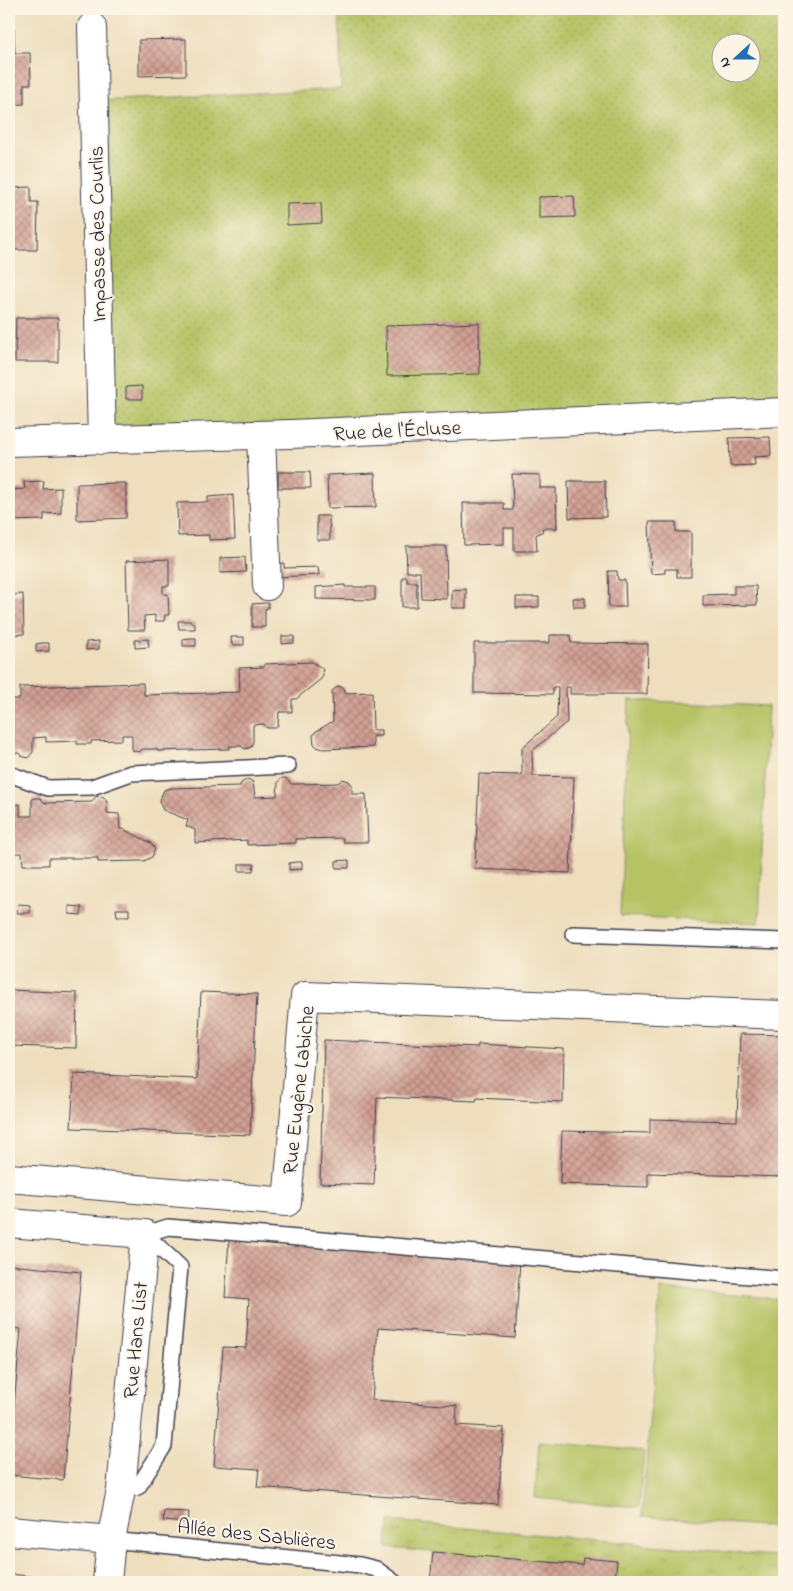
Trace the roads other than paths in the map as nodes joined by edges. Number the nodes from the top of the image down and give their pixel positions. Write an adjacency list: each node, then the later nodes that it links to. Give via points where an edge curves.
1 (92, 27): 4 (street, Impasse des Courlis)
2 (784, 412): 3 (street, Rue de l'Écluse)
3 (261, 435): 4 (street, Rue de l'Écluse); 6 (street)
4 (102, 440): 5 (street, Rue de l'Écluse)
5 (9, 442)
6 (267, 586)
7 (288, 766): 8 (lane, via 131,773 92,787 48,788)
8 (9, 776)
9 (573, 934): 10 (lane)
10 (784, 941)
11 (784, 1015): 12 (street, Rue Eugène Labiche, via 305,996 286,1202)
12 (9, 1178)
13 (9, 1223): 14 (street)
14 (145, 1234): 15 (lane, via 168,1227); 16 (street, Rue Hans List); 16 (lane, via 180,1267 164,1446 138,1487)
15 (784, 1279)
16 (121, 1490): 18 (street, Rue Hans List)
17 (9, 1531): 18 (street)
18 (111, 1540): 19 (street, Rue Hans List); 20 (lane, Allée des Sablières, via 360,1565 376,1569)
19 (106, 1582)
20 (394, 1582)

